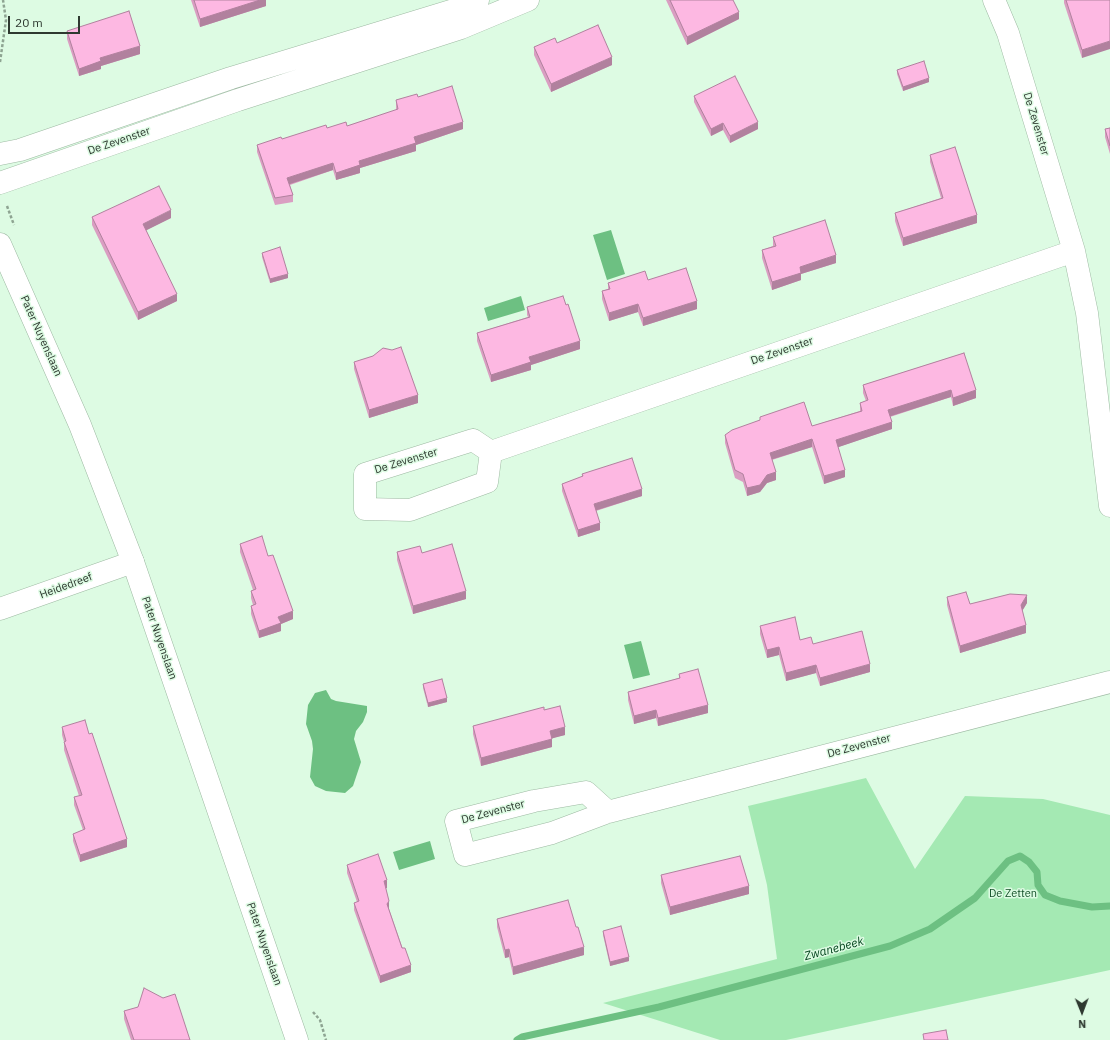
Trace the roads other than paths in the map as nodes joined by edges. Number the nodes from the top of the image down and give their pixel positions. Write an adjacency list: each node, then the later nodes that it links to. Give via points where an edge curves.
1 (478, 0): 4 (street, De Zevenster)
2 (528, 0): 4 (street, De Zevenster)
3 (994, 0): 10 (street, De Zevenster, via 1008,32)
4 (457, 19): 5 (street, De Zevenster); 6 (street, De Zevenster)
5 (231, 78): 6 (street); 7 (street, De Zevenster, via 20,150)
6 (238, 100): 8 (street, De Zevenster)
7 (0, 154)
8 (0, 182)
9 (0, 244): 13 (street, Pater Nuyenslaan, via 80,425)
10 (1074, 251): 11 (street, De Zevenster); 12 (street, De Zevenster, via 1087,313)
11 (491, 452): 11 (street, De Zevenster, via 472,440 365,474 366,509 410,510 487,482)
12 (1110, 506)
13 (133, 562): 14 (street, Heidedreef); 17 (street, Pater Nuyenslaan)
14 (0, 609)
15 (1110, 682): 16 (street, De Zevenster)
16 (608, 812): 16 (street, De Zevenster, via 586,792 534,801 456,822 465,855 552,833)
17 (297, 1040)

